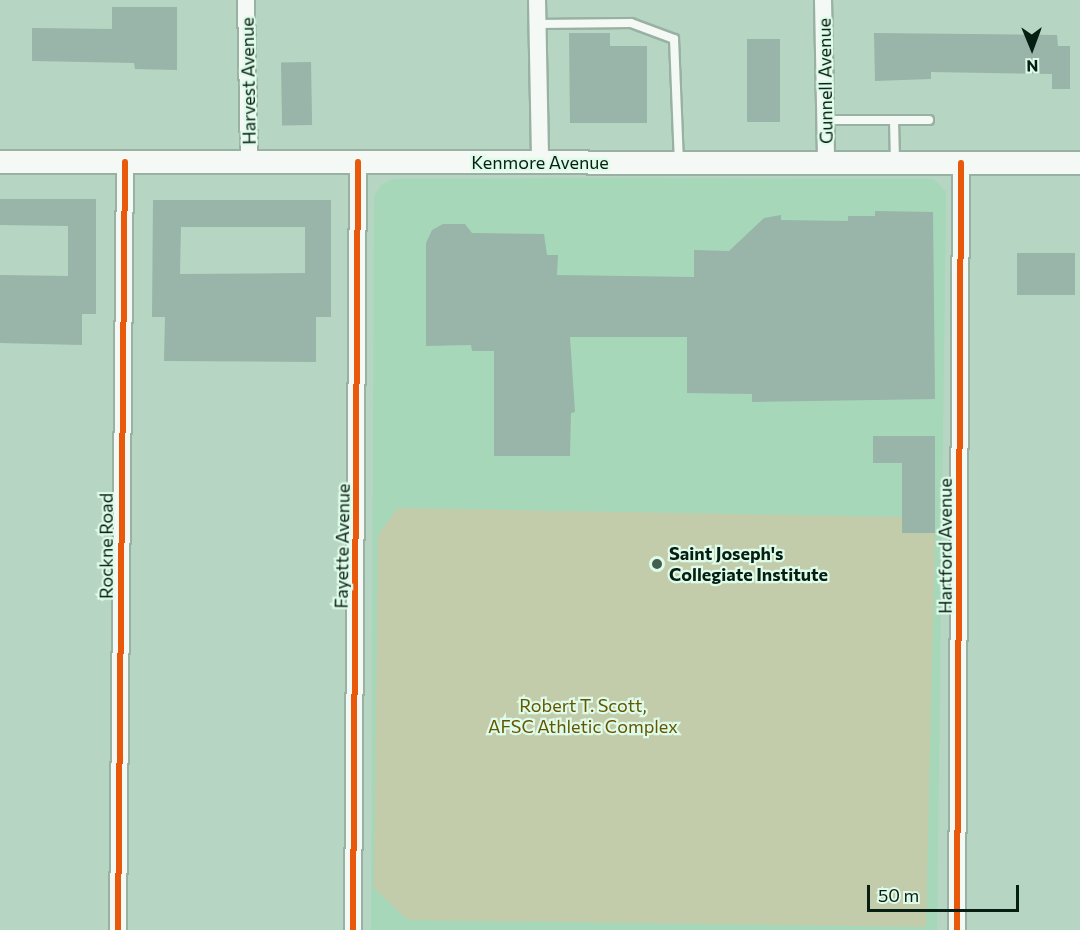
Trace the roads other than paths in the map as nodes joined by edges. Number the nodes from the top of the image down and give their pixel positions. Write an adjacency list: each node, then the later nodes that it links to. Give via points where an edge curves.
1 (246, 0): 10 (street, Harvest Avenue)
2 (537, 0): 4 (street)
3 (823, 0): 5 (street, Gunnell Avenue)
4 (537, 24): 12 (street); 13 (lane, via 631,23 674,39)
5 (825, 120): 6 (lane); 14 (street, Gunnell Avenue)
6 (894, 120): 7 (lane); 15 (lane)
7 (929, 120)
8 (0, 162): 9 (main road, Kenmore Avenue)
9 (125, 162): 10 (main road, Kenmore Avenue); 18 (street, Rockne Road)
10 (249, 162): 11 (main road, Kenmore Avenue)
11 (358, 162): 12 (main road, Kenmore Avenue); 19 (street, Fayette Avenue)
12 (540, 162): 13 (main road, Kenmore Avenue)
13 (679, 163): 14 (main road, Kenmore Avenue)
14 (826, 163): 15 (main road, Kenmore Avenue)
15 (895, 163): 16 (main road, Kenmore Avenue)
16 (962, 163): 17 (main road, Kenmore Avenue); 20 (street, Hartford Avenue)
17 (1080, 163)
18 (118, 930)
19 (353, 930)
20 (957, 930)

